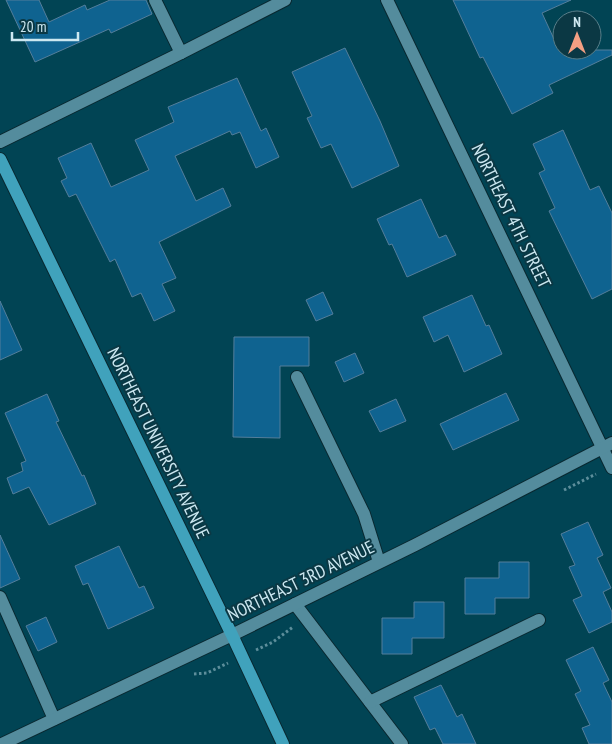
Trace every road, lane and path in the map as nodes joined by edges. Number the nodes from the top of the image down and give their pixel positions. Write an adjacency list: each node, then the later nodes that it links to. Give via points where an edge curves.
1 (155, 0): 4 (street)
2 (286, 0): 4 (street)
3 (387, 0): 8 (street, NORTHEAST 4TH STREET)
4 (181, 54): 5 (street)
5 (0, 142)
6 (0, 159): 14 (main road, NORTHEAST UNIVERSITY AVENUE)
7 (296, 377): 10 (street, via 364,514)
8 (608, 445): 9 (street, NORTHEAST 4TH STREET); 10 (street, NORTHEAST 3RD AVENUE)
9 (612, 468)
10 (379, 562): 12 (street, NORTHEAST 3RD AVENUE)
11 (0, 597): 16 (street)
12 (295, 604): 14 (street, NORTHEAST 3RD AVENUE); 15 (street)
13 (539, 620): 15 (street)
14 (232, 635): 16 (street, NORTHEAST 3RD AVENUE); 18 (main road, NORTHEAST UNIVERSITY AVENUE)
15 (370, 702): 19 (street)
16 (54, 719): 17 (street, NORTHEAST 3RD AVENUE)
17 (2, 744)
18 (283, 744)
19 (402, 744)

